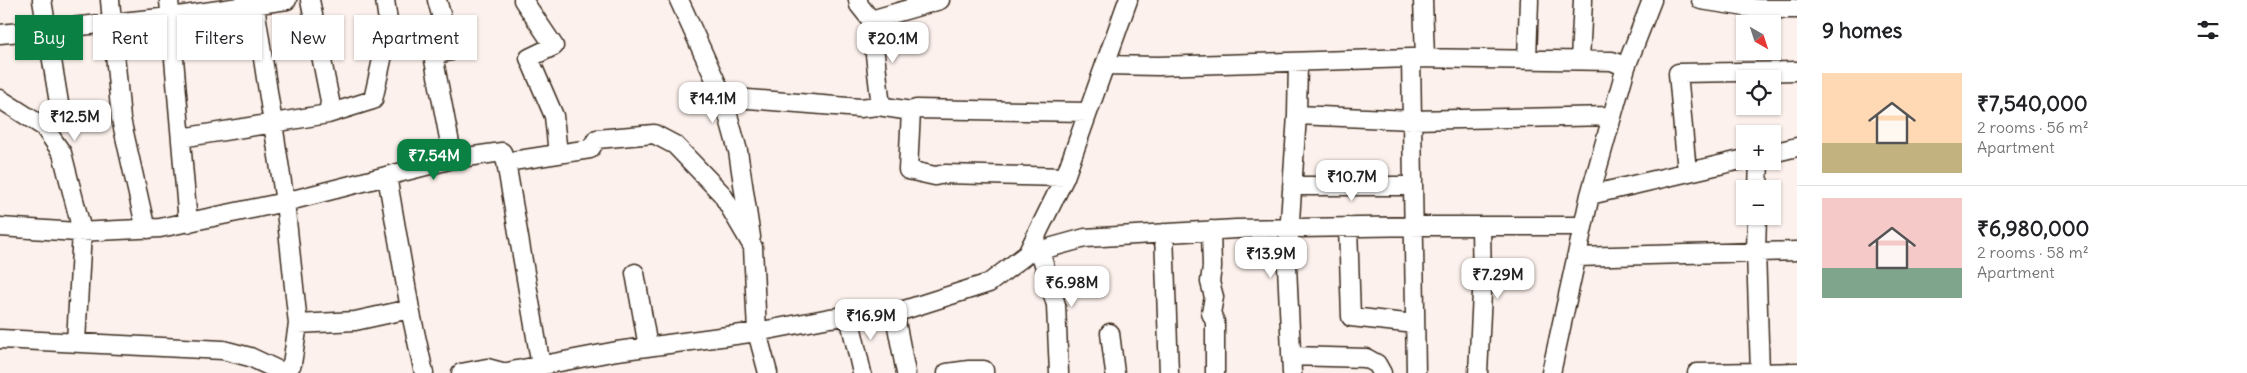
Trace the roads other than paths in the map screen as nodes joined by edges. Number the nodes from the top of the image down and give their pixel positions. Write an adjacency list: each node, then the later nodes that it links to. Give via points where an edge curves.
1 (42, 0): 21 (street)
2 (110, 0): 22 (street)
3 (287, 0): 17 (street)
4 (310, 0): 41 (street, via 330,101)
5 (385, 0): 41 (street, via 388,28 373,100)
6 (438, 0): 51 (street, via 451,51 433,55)
7 (523, 0): 50 (street, via 554,46 529,58 554,116)
8 (679, 0): 36 (street)
9 (858, 0): 24 (street)
10 (940, 0): 24 (street)
11 (1422, 0): 27 (street)
12 (1529, 0): 30 (street)
13 (1583, 0): 31 (street)
14 (1652, 0): 34 (street)
15 (1700, 0): 18 (street)
16 (1123, 2): 33 (street)
17 (254, 3): 19 (street); 46 (street)
18 (1759, 5): 20 (street)
19 (170, 9): 23 (street); 47 (street)
20 (1797, 9)
21 (45, 15)
22 (112, 15)
23 (146, 15)
24 (871, 20): 38 (street, via 880,98)
25 (15, 33): 26 (street)
26 (0, 34)
27 (1418, 58): 30 (street); 32 (street); 45 (street)
28 (53, 60): 42 (street)
29 (116, 60): 69 (street, via 120,119)
30 (1527, 60): 31 (street)
31 (1580, 60): 34 (street, via 1612,61)
32 (1298, 62): 33 (street); 43 (street)
33 (1105, 65): 40 (street)
34 (1626, 67): 44 (street)
35 (1797, 71): 54 (street, via 1678,73)
36 (723, 97): 38 (street, via 860,108); 73 (street, via 738,152)
37 (0, 99): 71 (street, via 44,127 62,153)
38 (878, 106): 39 (street)
39 (911, 112): 40 (street, via 916,109); 56 (street, via 908,170 935,176)
40 (1088, 112): 56 (street)
41 (328, 114): 46 (street)
42 (61, 115)
43 (1297, 115): 45 (street); 57 (street)
44 (1612, 116): 45 (street); 59 (street)
45 (1412, 120): 58 (street)
46 (272, 124): 47 (street); 60 (street)
47 (181, 138): 61 (street)
48 (1797, 147): 49 (street)
49 (1781, 151)
50 (558, 154): 53 (street); 73 (street, via 590,149 597,139 654,134 675,145 722,194)
51 (453, 159): 53 (street, via 502,152); 55 (street)
52 (1736, 161): 54 (street)
53 (506, 162): 90 (street)
54 (1687, 172): 59 (street)
55 (387, 176): 60 (street); 79 (street)
56 (1065, 177): 76 (street)
57 (1292, 186): 58 (street); 68 (street)
58 (1412, 186): 63 (street)
59 (1590, 195): 65 (street)
60 (285, 202): 61 (street); 82 (street)
61 (188, 223): 69 (street)
62 (1757, 225): 74 (street)
63 (1413, 226): 64 (street); 67 (street); 83 (street)
64 (1481, 226): 65 (street); 108 (street)
65 (1583, 226): 77 (street)
66 (0, 227): 71 (street)
67 (1348, 227): 68 (street); 83 (street, via 1350,317)
68 (1289, 228): 70 (street); 89 (street, via 1286,266)
69 (148, 229): 71 (street)
70 (1211, 230): 72 (street); 105 (street)
71 (82, 231): 87 (street)
72 (1164, 233): 76 (street, via 1085,238); 104 (street)
73 (753, 247): 84 (street)
74 (1756, 251): 75 (street); 77 (street); 91 (street)
75 (1797, 251)
76 (1034, 253): 80 (street, via 989,283); 102 (street, via 1056,306)
77 (1576, 257): 109 (street)
78 (635, 274): 88 (street)
79 (410, 309): 82 (street, via 355,321); 94 (street)
80 (894, 311): 81 (street); 99 (street)
81 (850, 316): 84 (street); 98 (street)
82 (298, 324): 93 (street, via 292,364)
83 (1415, 324): 107 (street)
84 (756, 332): 88 (street); 97 (street)
85 (1110, 333): 103 (street)
86 (0, 339): 87 (street)
87 (76, 342): 93 (street, via 223,350 250,357)
88 (648, 347): 90 (street)
89 (1292, 365): 106 (street, via 1366,358 1377,364)
90 (542, 366): 96 (street)
91 (1760, 372): 92 (street); 110 (street)
92 (1797, 372)
93 (284, 373)
94 (424, 373)
95 (461, 373): 96 (street, via 487,368)
96 (502, 373)
97 (768, 373)
98 (862, 373)
99 (906, 373)
100 (947, 373): 101 (street, via 984,370)
101 (984, 373)
102 (1059, 373)
103 (1114, 373)
104 (1169, 373)
105 (1215, 373)
106 (1382, 373)
107 (1416, 373)
108 (1478, 373)
109 (1551, 373)
110 (1697, 373)

